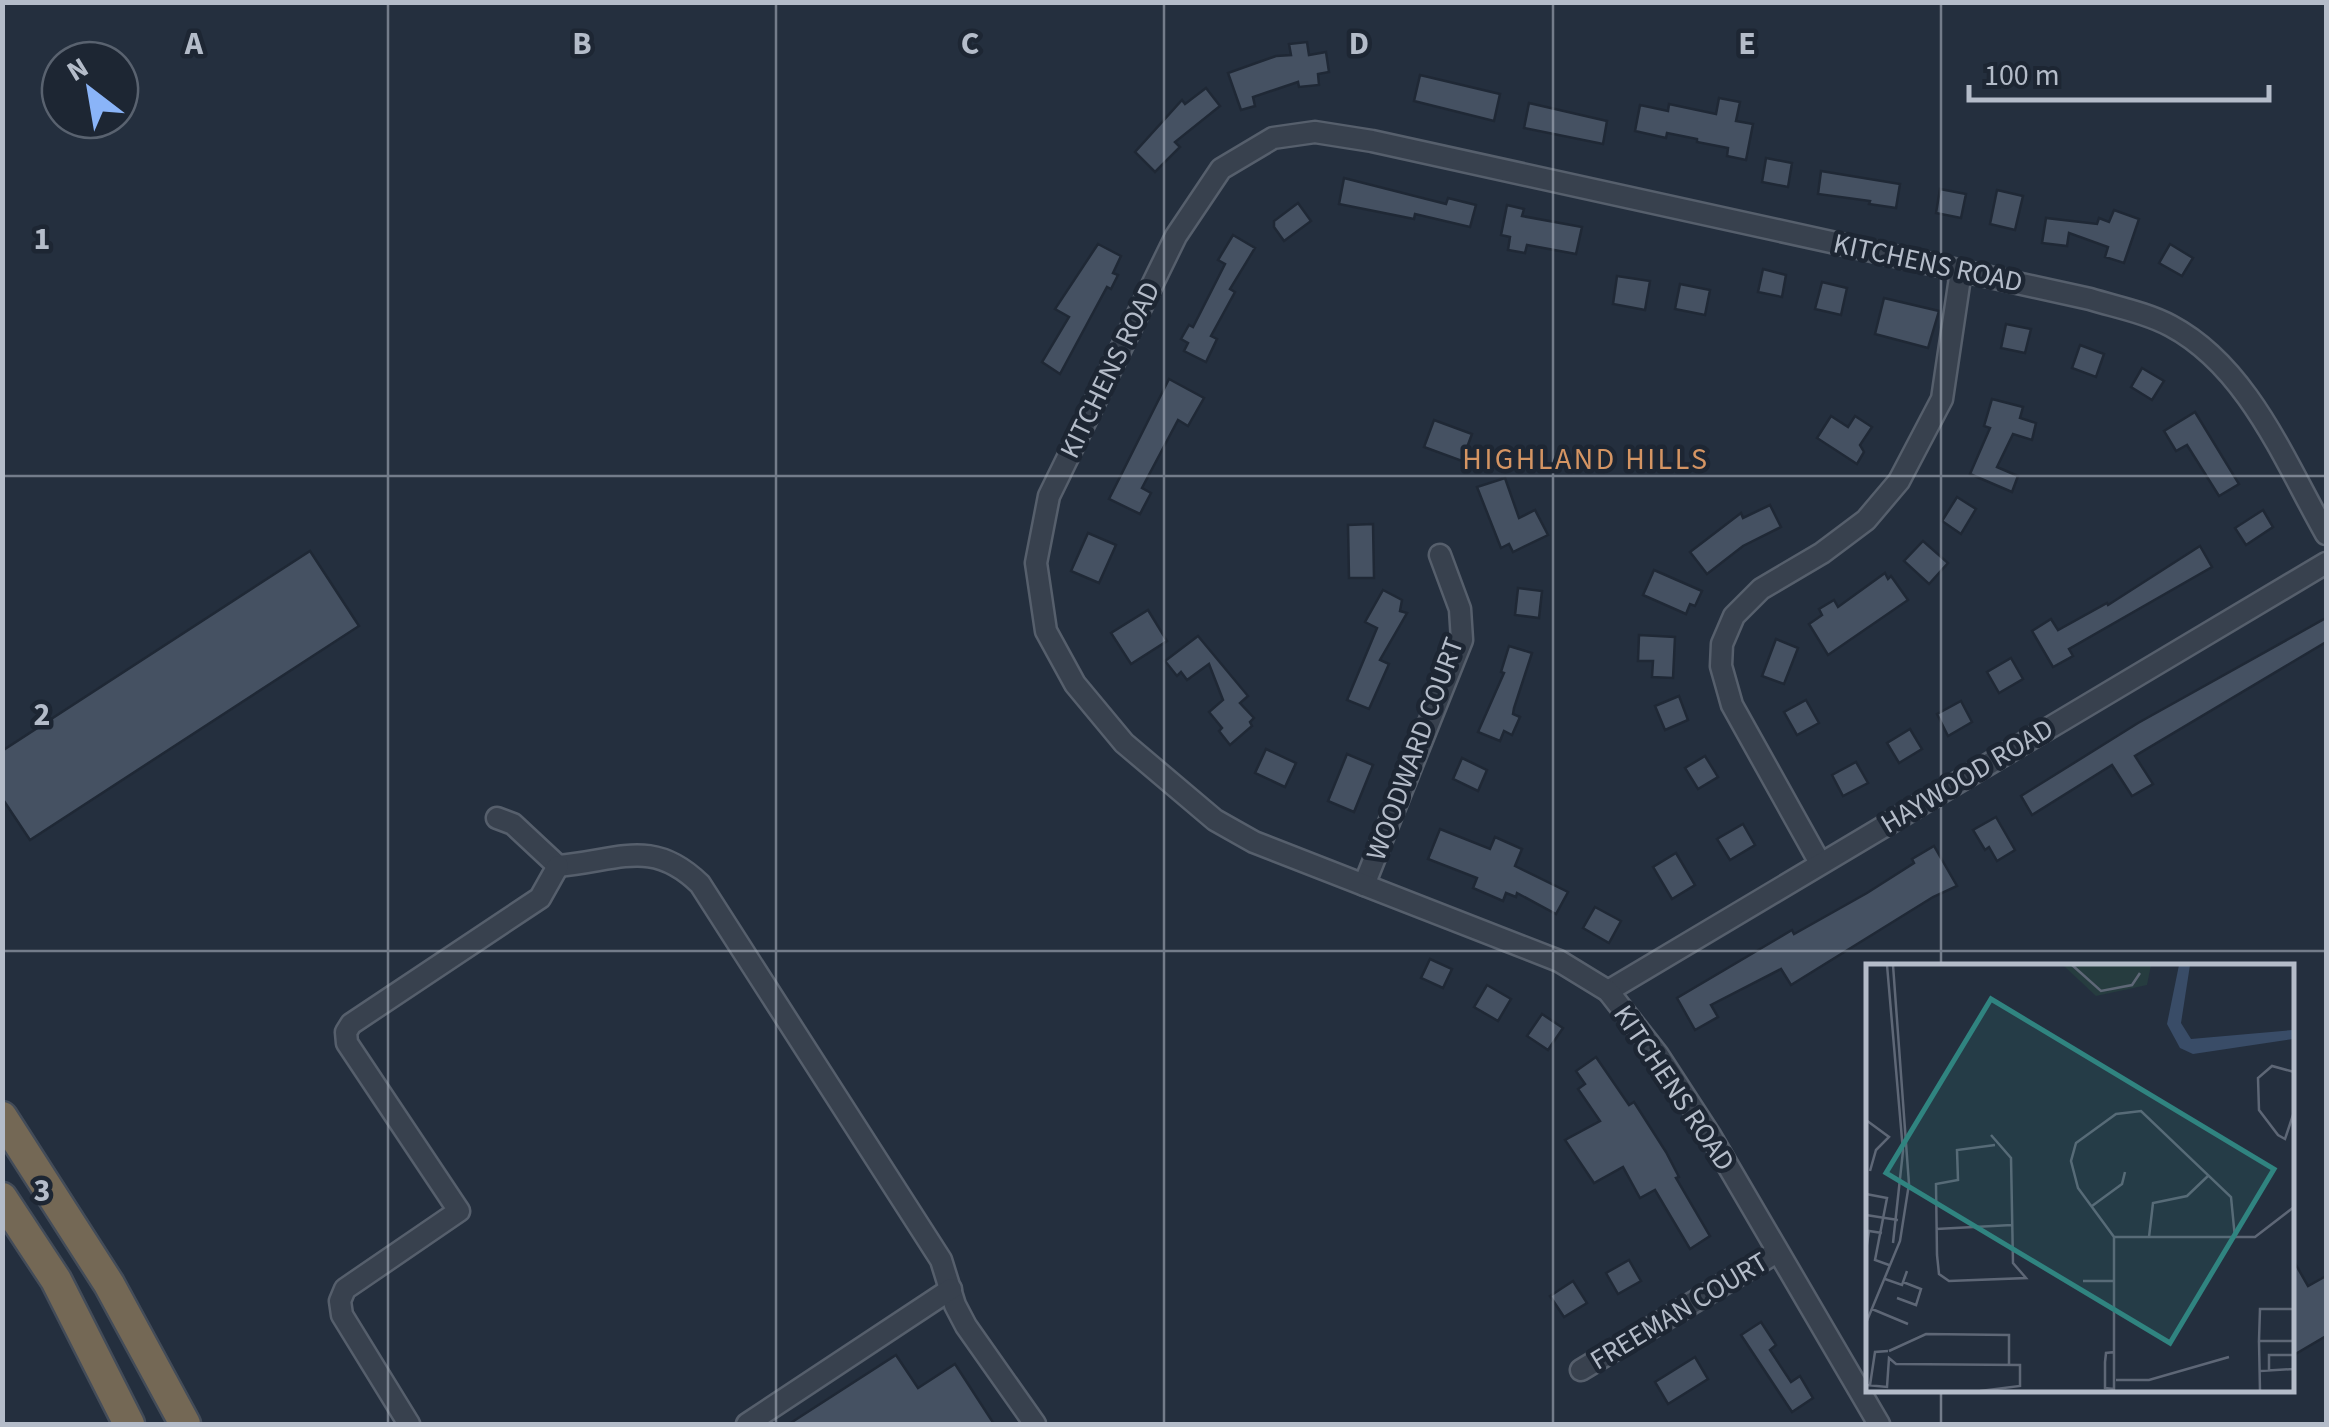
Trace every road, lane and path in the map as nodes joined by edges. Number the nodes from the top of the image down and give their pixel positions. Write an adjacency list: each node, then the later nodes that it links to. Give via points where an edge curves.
1 (1961, 271): 2 (street, KITCHENS ROAD, via 2090,299 2171,326 2216,360 2250,399); 6 (street, via 1942,399 1899,481 1866,520 1762,590 1734,616 1722,644 1732,705); 8 (street, KITCHENS ROAD, via 1315,132 1272,138 1221,169 1176,236 1049,496 1036,563 1046,632 1075,684 1124,744 1215,820)
2 (2326, 534)
3 (1440, 554): 8 (street, WOODWARD COURT, via 1460,609 1462,640)
4 (2326, 563): 6 (street, HAYWOOD ROAD)
5 (497, 818): 7 (street, via 513,824)
6 (1820, 863): 9 (street, HAYWOOD ROAD)
7 (558, 866): 13 (street, via 663,856 700,884 941,1260); 17 (street, via 540,898 346,1032 347,1043 459,1212 345,1289 340,1301 342,1316)
8 (1364, 885): 9 (street, KITCHENS ROAD, via 1559,961)
9 (1608, 990): 12 (street, KITCHENS ROAD, via 1679,1087)
10 (2, 1117): 16 (highway, via 108,1284)
11 (2, 1198): 15 (highway, via 56,1280)
12 (1777, 1252): 14 (street, FREEMAN COURT); 20 (street, KITCHENS ROAD)
13 (951, 1289): 18 (street); 19 (street, via 966,1326)
14 (1581, 1370)
15 (129, 1424)
16 (184, 1424)
17 (409, 1424)
18 (747, 1424)
19 (1034, 1424)
20 (1878, 1424)

